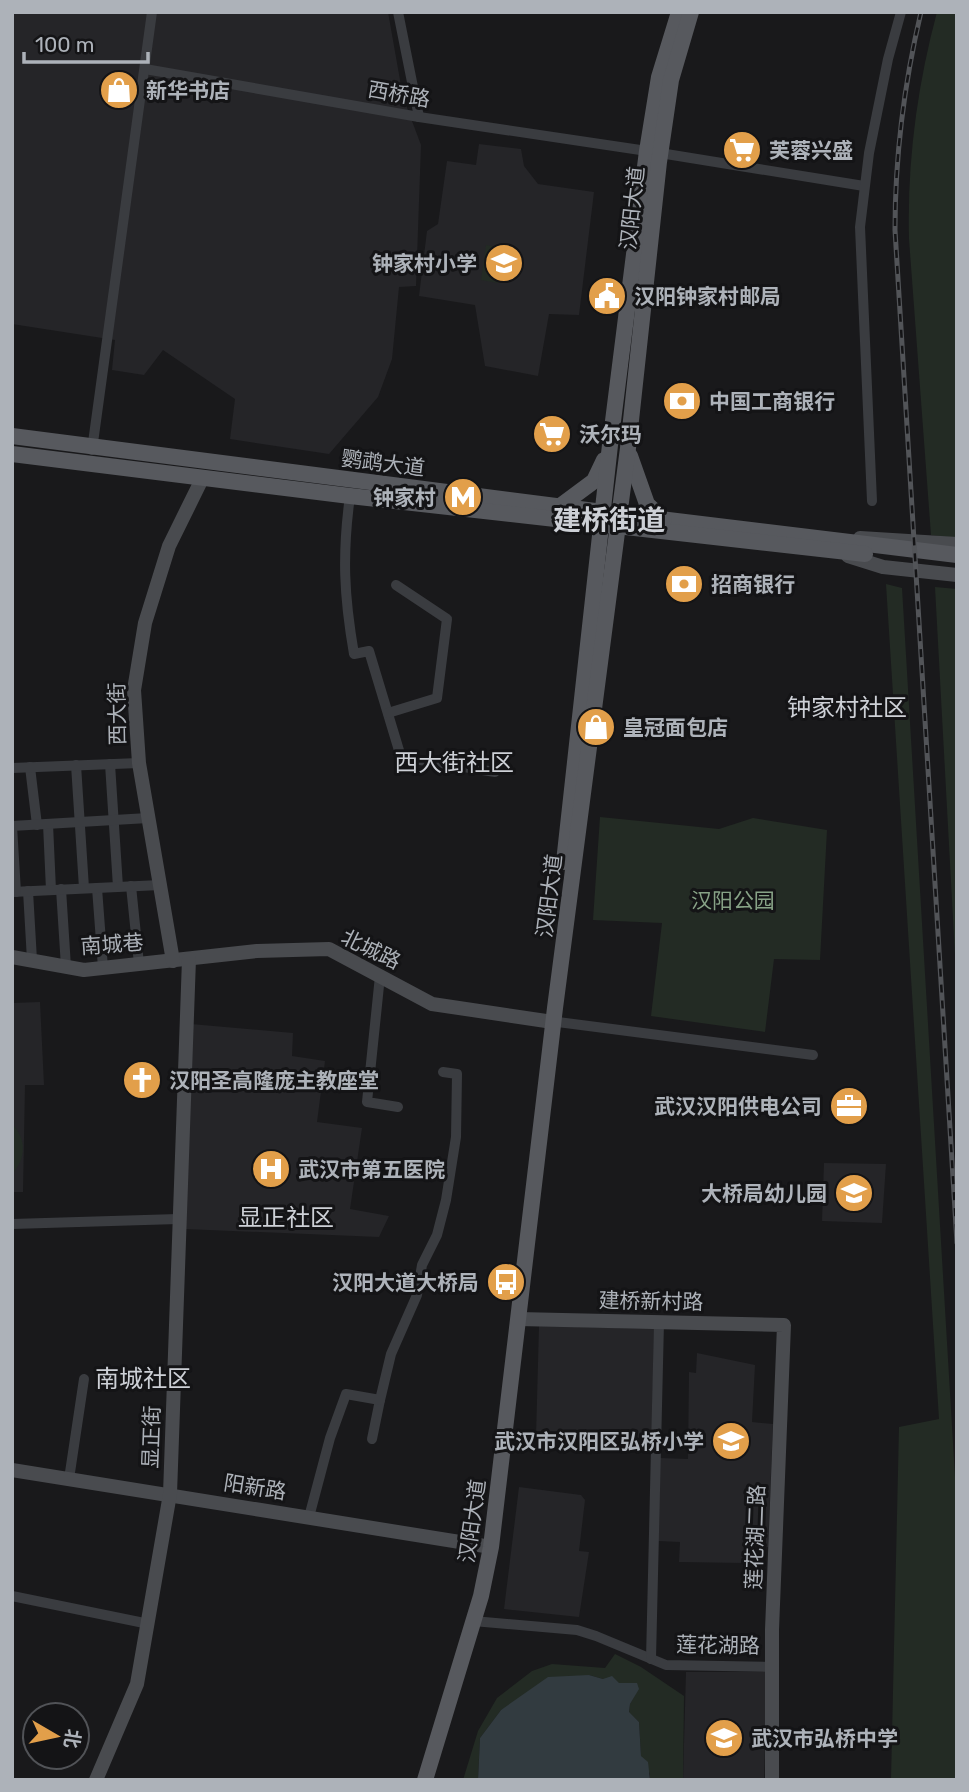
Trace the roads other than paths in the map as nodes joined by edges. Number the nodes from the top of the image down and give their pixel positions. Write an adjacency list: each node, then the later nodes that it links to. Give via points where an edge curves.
1 (152, 12): 6 (street)
2 (398, 12): 7 (street)
3 (679, 12): 8 (main road, 汉阳大道, via 659,77)
4 (691, 12): 8 (main road, 汉阳大道)
5 (901, 12): 9 (street)
6 (145, 69): 7 (street, 西桥路); 12 (street)
7 (419, 117): 8 (street, 西桥路)
8 (654, 152): 9 (street, 西桥路); 11 (main road, 汉阳大道); 13 (main road, 汉阳大道)
9 (864, 186): 18 (street, via 860,228)
10 (12, 436): 12 (main road, 鹦鹉大道)
11 (610, 444): 19 (main road, via 594,481); 20 (main road, 汉阳大道)
12 (92, 446): 15 (street); 19 (main road, 鹦鹉大道)
13 (628, 448): 21 (main road, 汉阳大道); 22 (main road, via 647,504)
14 (12, 454): 15 (main road, 鹦鹉大道)
15 (90, 464): 16 (main road, 鹦鹉大道)
16 (203, 477): 17 (main road, 鹦鹉大道); 31 (street, 西大街, via 169,546 145,623 134,690)
17 (350, 496): 19 (main road, 鹦鹉大道); 30 (street, via 344,540 345,602 354,654 369,651)
18 (872, 501)
19 (558, 513): 20 (main road, 鹦鹉大道); 27 (main road, via 590,538)
20 (602, 519): 21 (main road, 鹦鹉大道); 27 (main road, 汉阳大道)
21 (618, 521): 22 (main road, 鹦鹉大道); 27 (main road, 汉阳大道)
22 (664, 525): 23 (main road, 鹦鹉大道); 27 (main road, via 629,540)
23 (827, 544): 24 (street, via 875,537); 25 (main road, 鹦鹉大道); 26 (main road, 鹦鹉大道); 28 (street, via 883,567)
24 (957, 544)
25 (957, 555)
26 (957, 566)
27 (604, 570): 57 (main road, 汉阳大道)
28 (957, 575)
29 (396, 585): 30 (street, via 447,620 437,698)
30 (388, 713): 36 (street, via 401,757)
31 (139, 763): 32 (street); 37 (street, 西大街)
32 (110, 764): 33 (street); 38 (street)
33 (76, 765): 34 (street); 39 (street)
34 (30, 767): 35 (street); 40 (street)
35 (12, 768)
36 (495, 772)
37 (148, 818): 38 (street); 41 (street, 西大街)
38 (114, 820): 39 (street); 43 (street)
39 (80, 822): 40 (street); 44 (street)
40 (42, 825): 46 (street); 48 (street, via 12,826)
41 (160, 885): 42 (street); 52 (street, 西大街)
42 (131, 886): 43 (street); 53 (street)
43 (118, 887): 45 (street)
44 (83, 888): 45 (street); 46 (street)
45 (97, 888): 55 (street)
46 (56, 890): 47 (street); 54 (street)
47 (28, 891): 48 (street); 51 (street)
48 (14, 892)
49 (12, 957): 51 (street, 南城巷)
50 (189, 959): 52 (street, 北城路); 56 (street, 北城路, via 329,949); 61 (street, 显正街, via 179,1078)
51 (32, 960): 54 (street, 南城巷)
52 (173, 961): 53 (street, 南城巷)
53 (139, 964): 55 (street, 南城巷)
54 (66, 967): 55 (street, 南城巷)
55 (103, 968)
56 (380, 976): 57 (street, 北城路, via 432,1004); 60 (street, via 367,1102)
57 (550, 1021): 58 (street); 63 (main road, 汉阳大道); 73 (main road, 汉阳大道)
58 (813, 1055)
59 (443, 1072): 67 (street, via 457,1074 457,1136 446,1200 416,1295 391,1354)
60 (398, 1107)
61 (178, 1219): 62 (street); 71 (street, 显正街)
62 (12, 1224)
63 (518, 1319): 64 (street, 建桥新村路); 73 (main road, 汉阳大道)
64 (659, 1322): 65 (street, 建桥新村路); 77 (street)
65 (784, 1325): 78 (street, 莲花湖二路)
66 (84, 1379): 70 (street)
67 (380, 1400): 68 (street); 72 (street, via 346,1394)
68 (372, 1439)
69 (12, 1470): 70 (street, 阳新路)
70 (69, 1479): 71 (street, 阳新路)
71 (170, 1494): 72 (street, 阳新路); 76 (street, 显正街)
72 (309, 1517): 73 (street, 阳新路)
73 (486, 1546): 75 (main road, 汉阳大道, via 481,1596); 80 (main road, 汉阳大道)
74 (12, 1596): 76 (street)
75 (473, 1621): 77 (street, 莲花湖路, via 577,1630); 81 (main road, 汉阳大道)
76 (149, 1624): 79 (street, 显正街, via 137,1684)
77 (651, 1659): 78 (street, 莲花湖路, via 666,1665)
78 (772, 1667): 82 (street, 莲花湖路)
79 (96, 1780)
80 (415, 1780)
81 (425, 1780)
82 (772, 1780)

